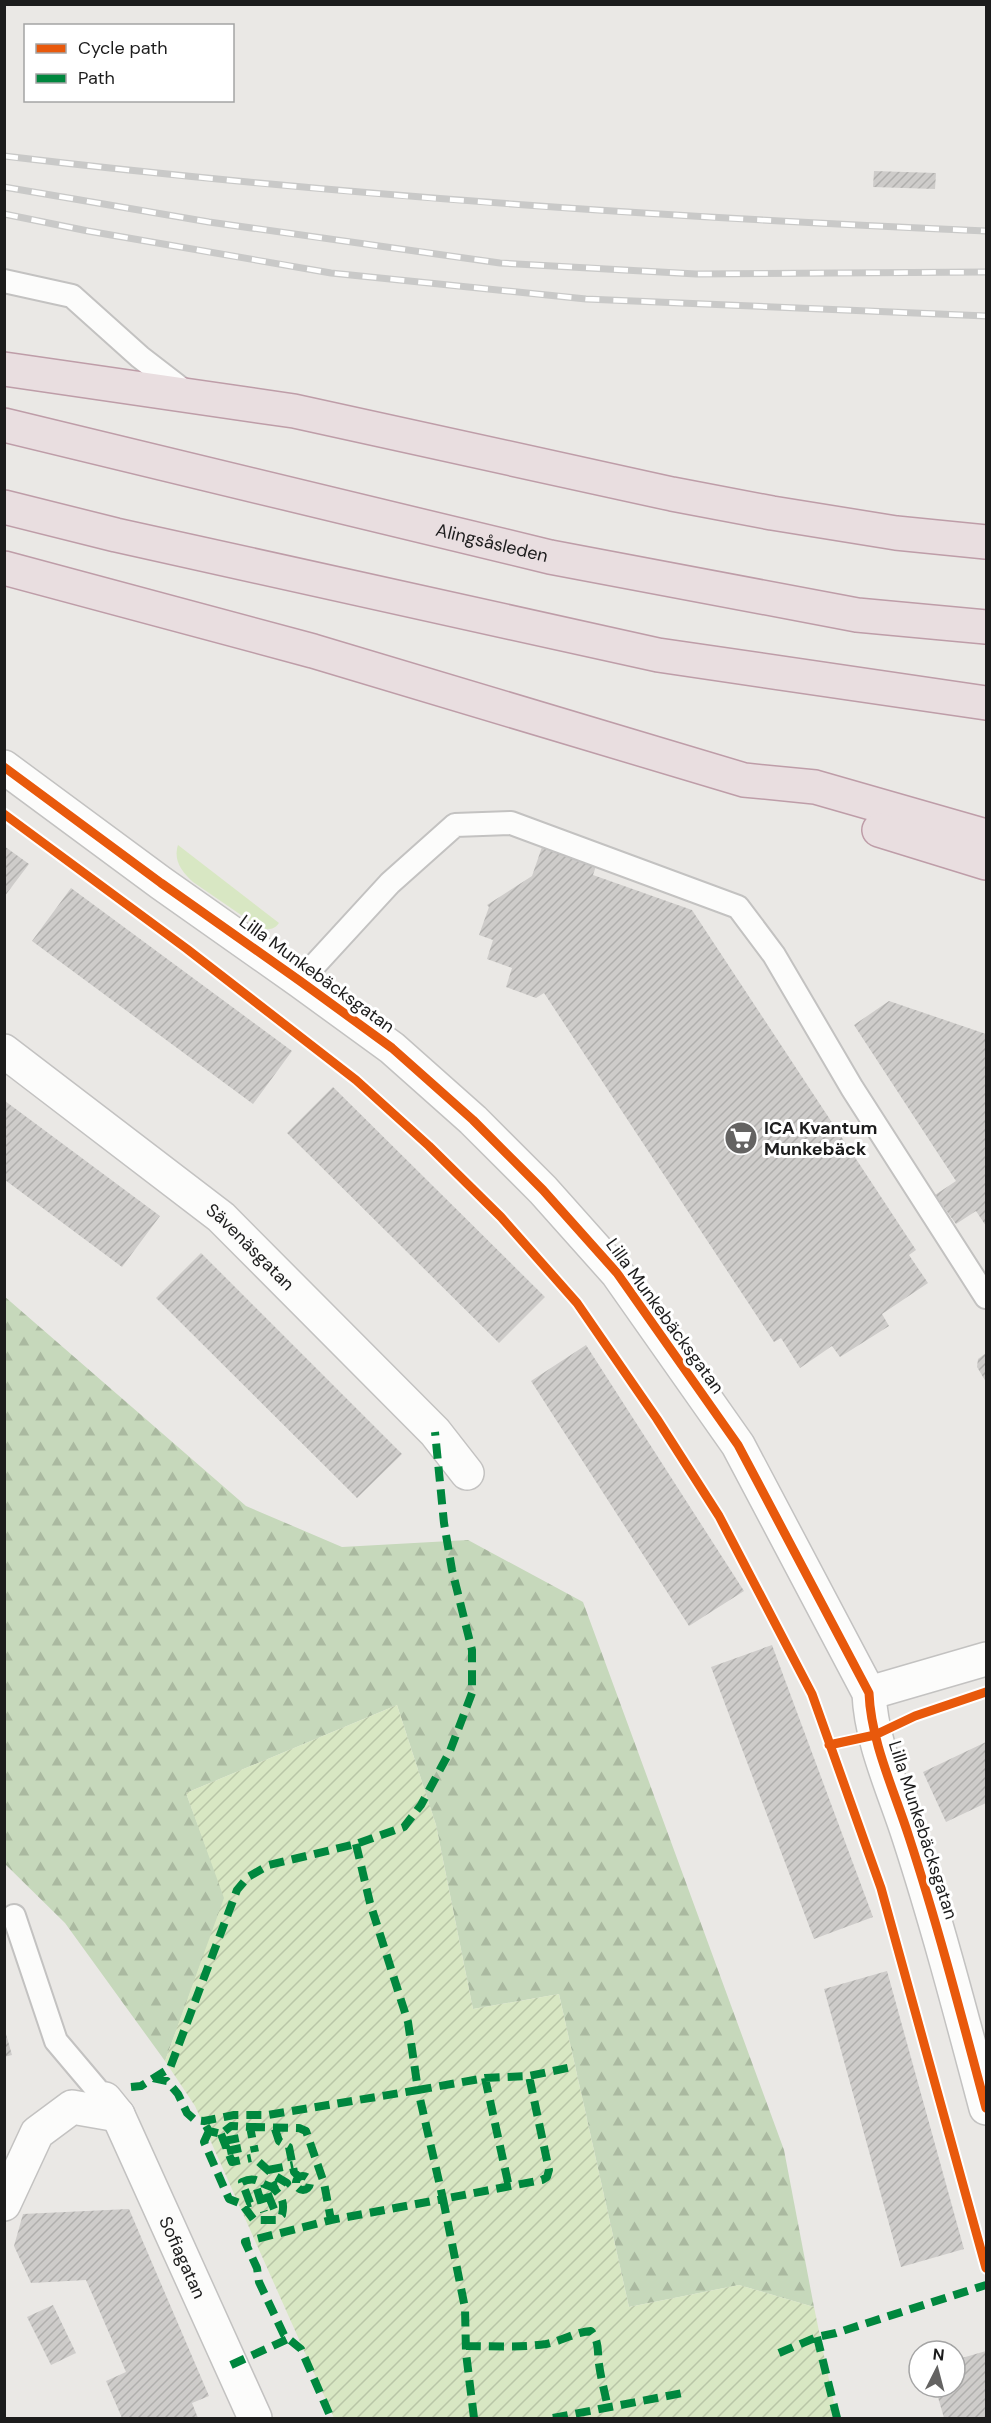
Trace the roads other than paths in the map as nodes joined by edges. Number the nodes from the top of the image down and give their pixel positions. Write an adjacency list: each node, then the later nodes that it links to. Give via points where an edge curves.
1 (4, 281): 3 (lane, via 72,296 140,357)
2 (4, 369): 3 (highway)
3 (190, 394): 6 (highway, via 294,411 672,495 896,533)
4 (4, 425): 8 (highway, Alingsåsleden, via 550,557 857,615)
5 (4, 507): 9 (highway, via 658,655)
6 (987, 542)
7 (4, 568): 11 (highway, via 313,651)
8 (987, 627)
9 (987, 703)
10 (4, 767): 14 (street, Lilla Munkebäcksgatan)
11 (744, 780): 12 (highway, via 815,788); 13 (highway, via 808,809)
12 (987, 836)
13 (987, 863)
14 (300, 981): 16 (lane, Lilla Munkebäcksgatan, via 390,883 455,825 511,823 738,907 774,955 852,1088); 19 (street, Lilla Munkebäcksgatan, via 392,1048 473,1120 617,1273 738,1445)
15 (4, 1051): 17 (street, Sävenäsgatan, via 221,1218 435,1432)
16 (987, 1298)
17 (467, 1473)
18 (987, 1659): 19 (street)
19 (869, 1693): 22 (street, Lilla Munkebäcksgatan, via 875,1735 910,1837)
20 (14, 1916): 21 (lane, via 56,2041)
21 (112, 2107): 23 (street, via 72,2107 37,2133); 24 (street, Sofiagatan)
22 (987, 2108)
23 (4, 2204)
24 (255, 2418)

